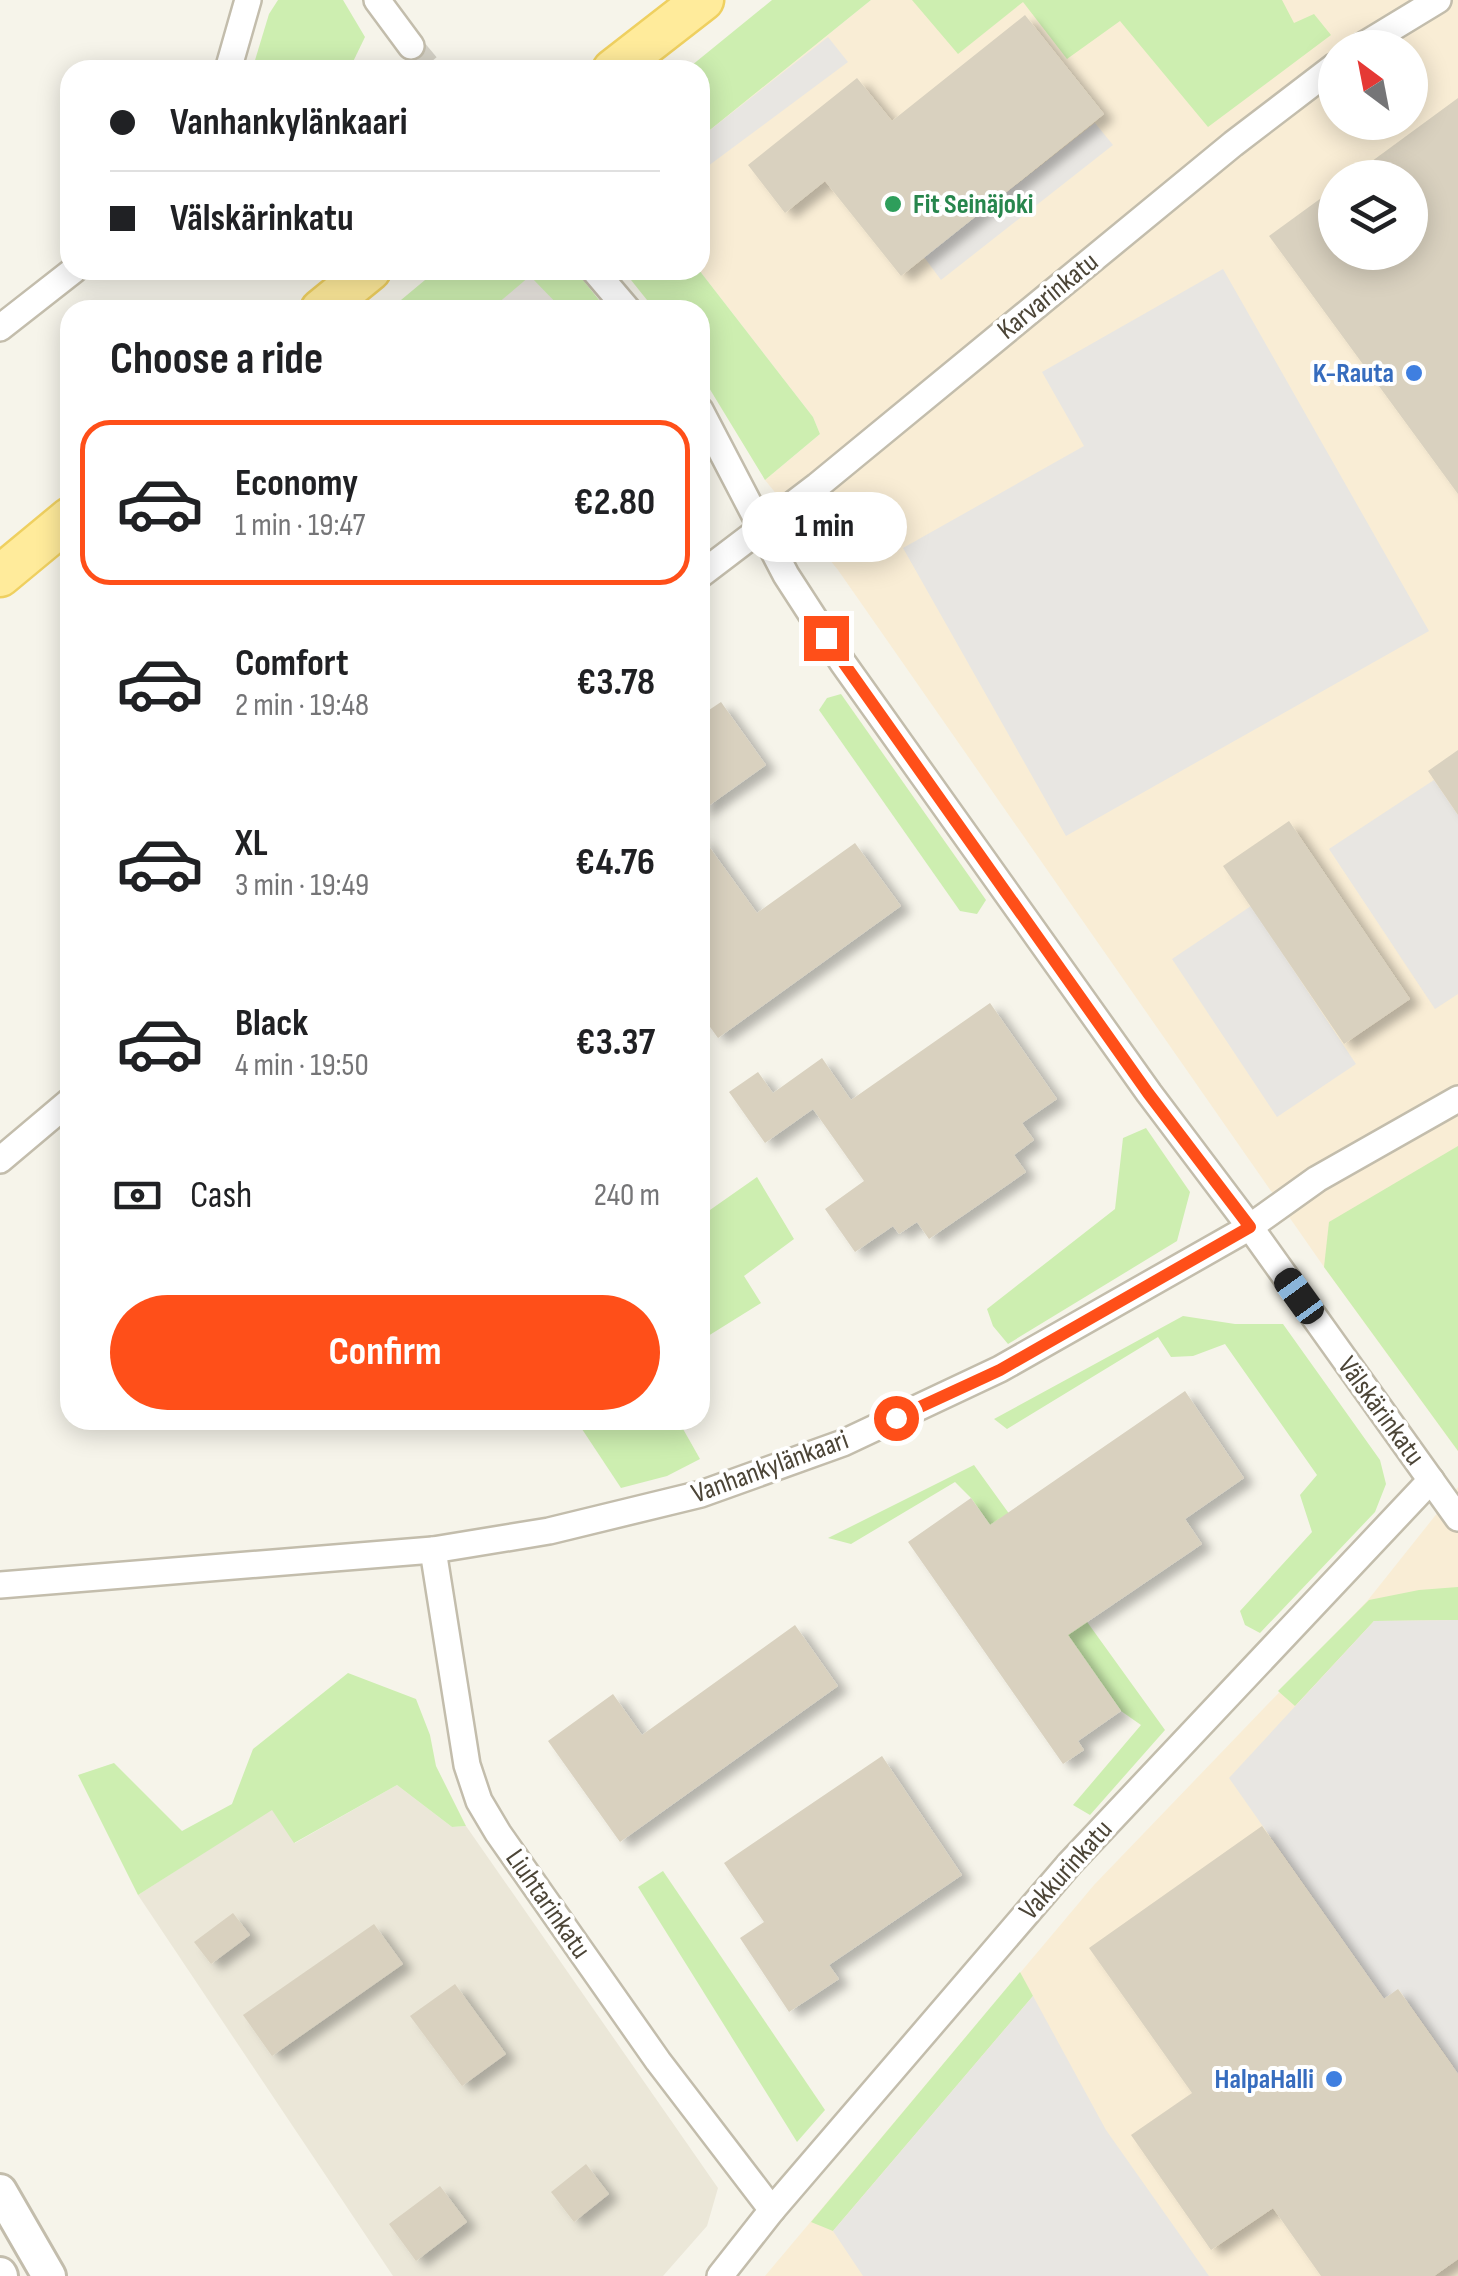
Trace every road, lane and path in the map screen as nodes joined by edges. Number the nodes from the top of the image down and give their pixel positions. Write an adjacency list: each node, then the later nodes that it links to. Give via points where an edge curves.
1 (248, 0): 7 (street)
2 (377, 0): 6 (street)
3 (704, 0): 8 (main road)
4 (1438, 0): 5 (street)
5 (1389, 30)
6 (411, 46)
7 (231, 60)
8 (626, 60)
9 (1318, 79): 18 (street, Karvarinkatu)
10 (61, 280): 15 (street)
11 (358, 280): 13 (main road)
12 (602, 280): 14 (street)
13 (333, 300)
14 (620, 300)
15 (0, 328)
16 (710, 430): 18 (street, Välskärinkatu)
17 (60, 526): 20 (main road)
18 (760, 528): 19 (street, Karvarinkatu); 24 (street, Välskärinkatu, via 843,663)
19 (710, 567)
20 (0, 576)
21 (1458, 1099): 24 (street, Vanhankylänkaari, via 1317,1178)
22 (60, 1109): 23 (street)
23 (0, 1160)
24 (1250, 1227): 25 (street, Välskärinkatu); 27 (street, Vanhankylänkaari, via 1000,1370 843,1443 638,1512)
25 (1431, 1480): 26 (street, Välskärinkatu); 30 (street, Vakkurinkatu, via 1070,1863)
26 (1458, 1518)
27 (433, 1550): 28 (street, Vanhankylänkaari); 30 (street, Liuhtarinkatu, via 467,1765 479,1801 658,2061)
28 (0, 1585)
29 (0, 2192): 31 (street)
30 (772, 2210): 32 (street, Vakkurinkatu)
31 (49, 2276)
32 (720, 2276)

